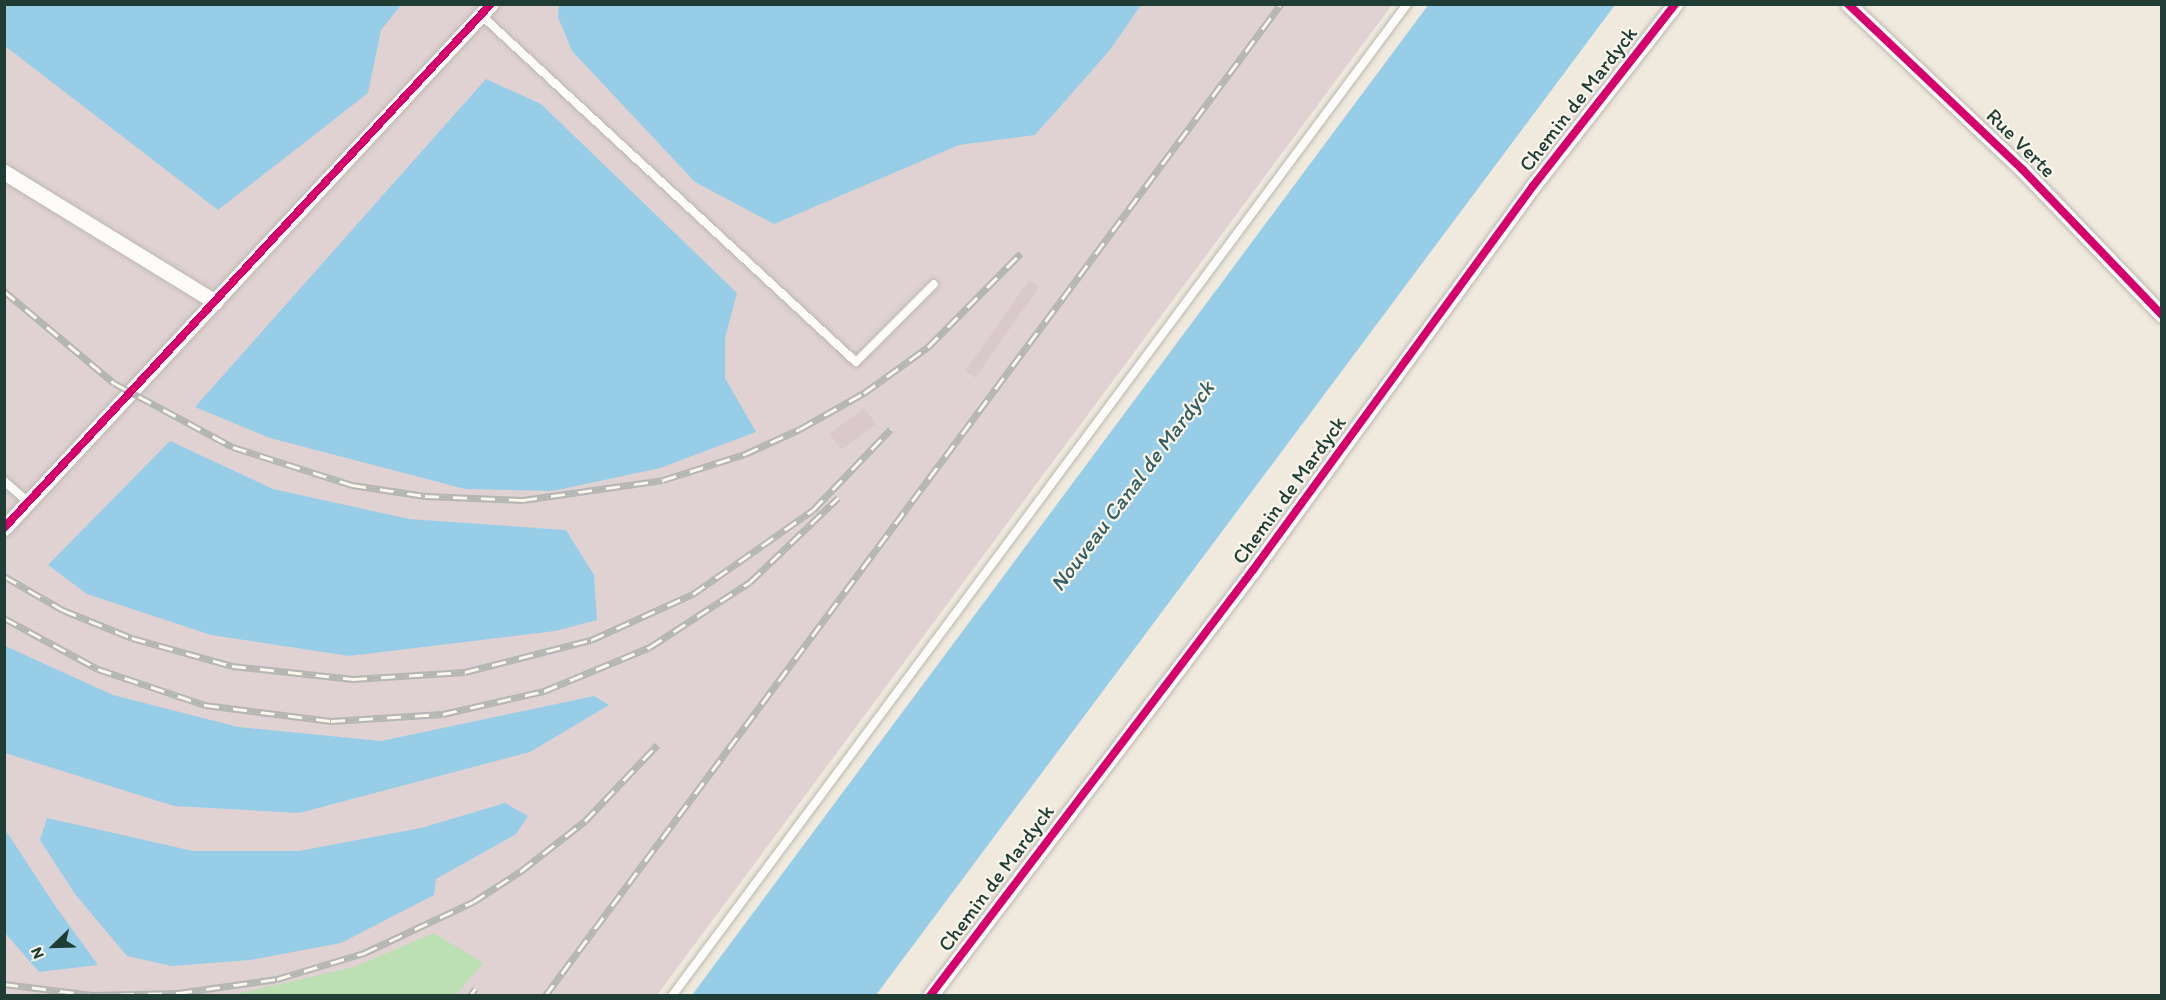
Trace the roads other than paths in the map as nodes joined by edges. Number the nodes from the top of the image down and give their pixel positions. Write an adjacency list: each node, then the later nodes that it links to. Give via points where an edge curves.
1 (1407, 4): 12 (lane)
2 (1675, 4): 13 (street, Chemin de Mardyck, via 1539,178 1253,570)
3 (1848, 4): 8 (street, Rue Verte, via 2022,169)
4 (486, 10): 6 (lane, via 856,362); 7 (street)
5 (4, 172): 7 (street)
6 (934, 284)
7 (214, 302): 10 (street)
8 (2162, 315)
9 (4, 481): 10 (lane)
10 (28, 502): 11 (street)
11 (4, 528)
12 (672, 996)
13 (930, 996)

